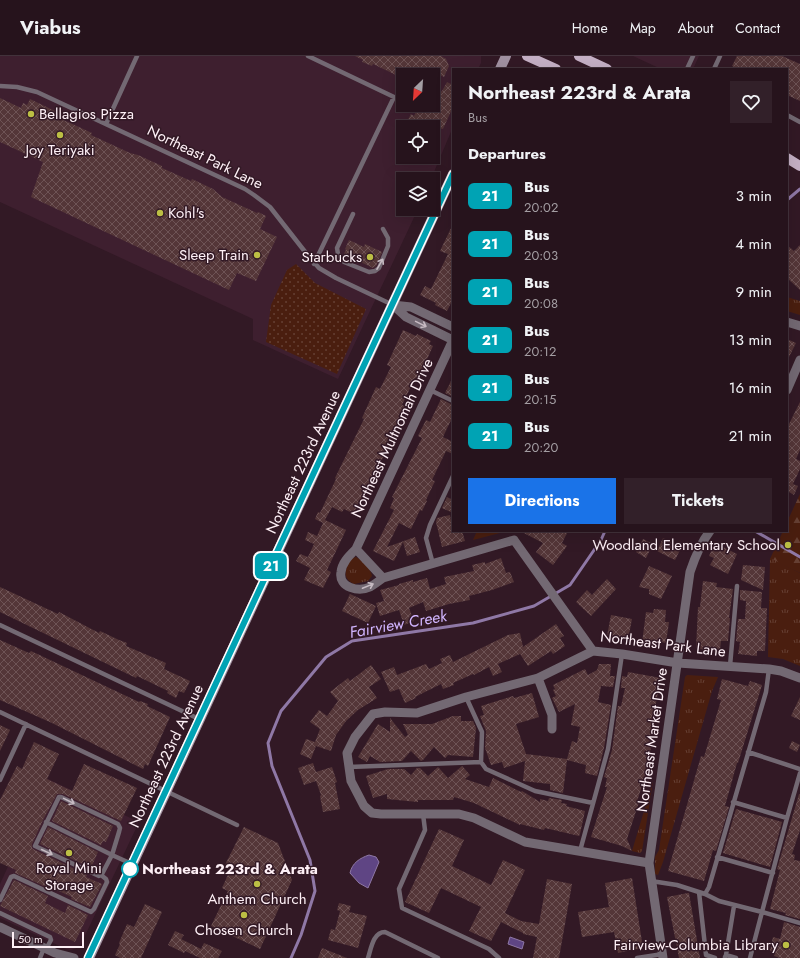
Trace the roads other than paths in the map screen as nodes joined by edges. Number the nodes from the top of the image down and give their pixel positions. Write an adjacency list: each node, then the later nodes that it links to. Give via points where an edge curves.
1 (137, 56): 17 (lane)
2 (308, 56): 24 (lane, via 394,97)
3 (506, 56): 9 (main road)
4 (527, 56): 10 (main road)
5 (579, 56): 8 (main road)
6 (693, 56): 12 (lane)
7 (720, 56): 13 (lane)
8 (589, 59): 11 (main road)
9 (500, 68)
10 (554, 68)
11 (605, 68)
12 (687, 68)
13 (714, 68)
14 (0, 86): 17 (lane, Northeast Park Lane, via 37,92)
15 (788, 116): 16 (lane)
16 (800, 122)
17 (106, 124): 24 (lane, Northeast Park Lane, via 254,195 278,216)
18 (788, 159): 20 (main road)
19 (788, 165): 20 (main road)
20 (800, 168)
21 (452, 176): 25 (main road, Northeast 223rd Avenue)
22 (353, 214): 23 (lane, one-way to 23, via 337,248 344,262 369,272 379,268 388,246 388,238)
23 (383, 228)
24 (314, 264): 25 (lane, Northeast Park Lane, via 328,274)
25 (393, 305): 28 (street, Northeast Park Lane, via 411,307); 29 (street, Northeast Park Lane, one-way to 29, via 406,317); 52 (main road, Northeast 223rd Avenue)
26 (788, 322): 27 (street)
27 (800, 326)
28 (452, 327)
29 (452, 340)
30 (452, 342): 33 (street, Northeast Multnomah Drive)
31 (800, 360): 32 (street)
32 (788, 388)
33 (430, 390): 34 (lane); 38 (street, Northeast Multnomah Drive)
34 (452, 401)
35 (452, 478): 39 (lane, via 426,538)
36 (709, 532): 45 (street, Northeast Market Drive, via 694,558 690,572)
37 (516, 535): 39 (street, Northeast Multnomah Drive); 43 (street, Northeast Park Lane, via 546,586)
38 (356, 549): 40 (street); 40 (street, Northeast Multnomah Drive, one-way to 40, via 349,555 340,572 341,579 356,590 370,587)
39 (433, 564): 40 (street, Northeast Multnomah Drive)
40 (383, 578)
41 (737, 586): 46 (lane)
42 (0, 625): 52 (lane)
43 (593, 652): 44 (street, Northeast Park Lane); 48 (street)
44 (622, 654): 45 (street, Northeast Park Lane); 63 (lane, via 608,749)
45 (678, 663): 46 (street, Northeast Park Lane); 71 (street, Northeast Market Drive)
46 (730, 666): 47 (street, Northeast Park Lane)
47 (769, 669): 49 (street, Northeast Park Lane); 55 (lane, via 766,692)
48 (538, 678): 50 (street); 54 (street, via 552,715)
49 (800, 678)
50 (466, 697): 56 (lane, via 482,732); 57 (street, via 417,713 373,714 355,737 347,753)
51 (0, 712): 53 (lane)
52 (200, 719): 61 (main road, Northeast 223rd Avenue)
53 (26, 724): 60 (lane); 61 (lane)
54 (552, 729)
55 (748, 752): 58 (lane); 62 (lane)
56 (481, 762): 57 (lane); 63 (lane, via 486,769 535,791)
57 (349, 767): 64 (street, via 351,781 360,800 372,813)
58 (800, 769)
59 (800, 773): 65 (lane)
60 (0, 780)
61 (166, 790): 67 (lane); 72 (main road, Northeast 223rd Avenue)
62 (733, 802): 65 (lane); 70 (lane)
63 (593, 803): 68 (lane)
64 (423, 814): 68 (street, via 459,814 474,818 525,842); 94 (lane, via 425,830 399,889 402,908 489,949)
65 (787, 818): 73 (lane)
66 (46, 822): 69 (lane); 69 (lane, one-way to 69, via 57,798 61,797 118,824 120,828); 74 (lane, one-way to 74, via 35,844 36,847)
67 (238, 825)
68 (580, 851): 71 (street)
69 (112, 855): 72 (lane); 74 (lane)
70 (717, 857): 73 (lane); 77 (lane)
71 (649, 863): 75 (street, Northeast Market Drive)
72 (132, 864): 91 (main road, Northeast 223rd Avenue)
73 (773, 873): 80 (lane)
74 (101, 875): 78 (lane, via 107,882 94,909 90,912 14,876 11,877)
75 (651, 881): 76 (lane); 87 (street)
76 (699, 892): 77 (lane); 96 (lane, via 706,955)
77 (704, 894): 79 (lane)
78 (0, 900)
79 (734, 906): 80 (lane); 88 (lane)
80 (762, 912): 82 (lane); 98 (lane)
81 (0, 913): 84 (lane)
82 (800, 923)
83 (0, 927): 85 (street)
84 (34, 930): 85 (lane); 86 (lane, via 51,938)
85 (29, 941): 86 (street)
86 (51, 952): 89 (lane); 90 (street)
87 (663, 956): 95 (lane)
88 (725, 957): 97 (lane)
89 (40, 958)
90 (74, 958)
91 (88, 958)
92 (368, 958): 93 (lane, via 375,937 385,932)
93 (438, 958)
94 (499, 958)
95 (637, 958)
96 (715, 958)
97 (736, 958)
98 (750, 958)

